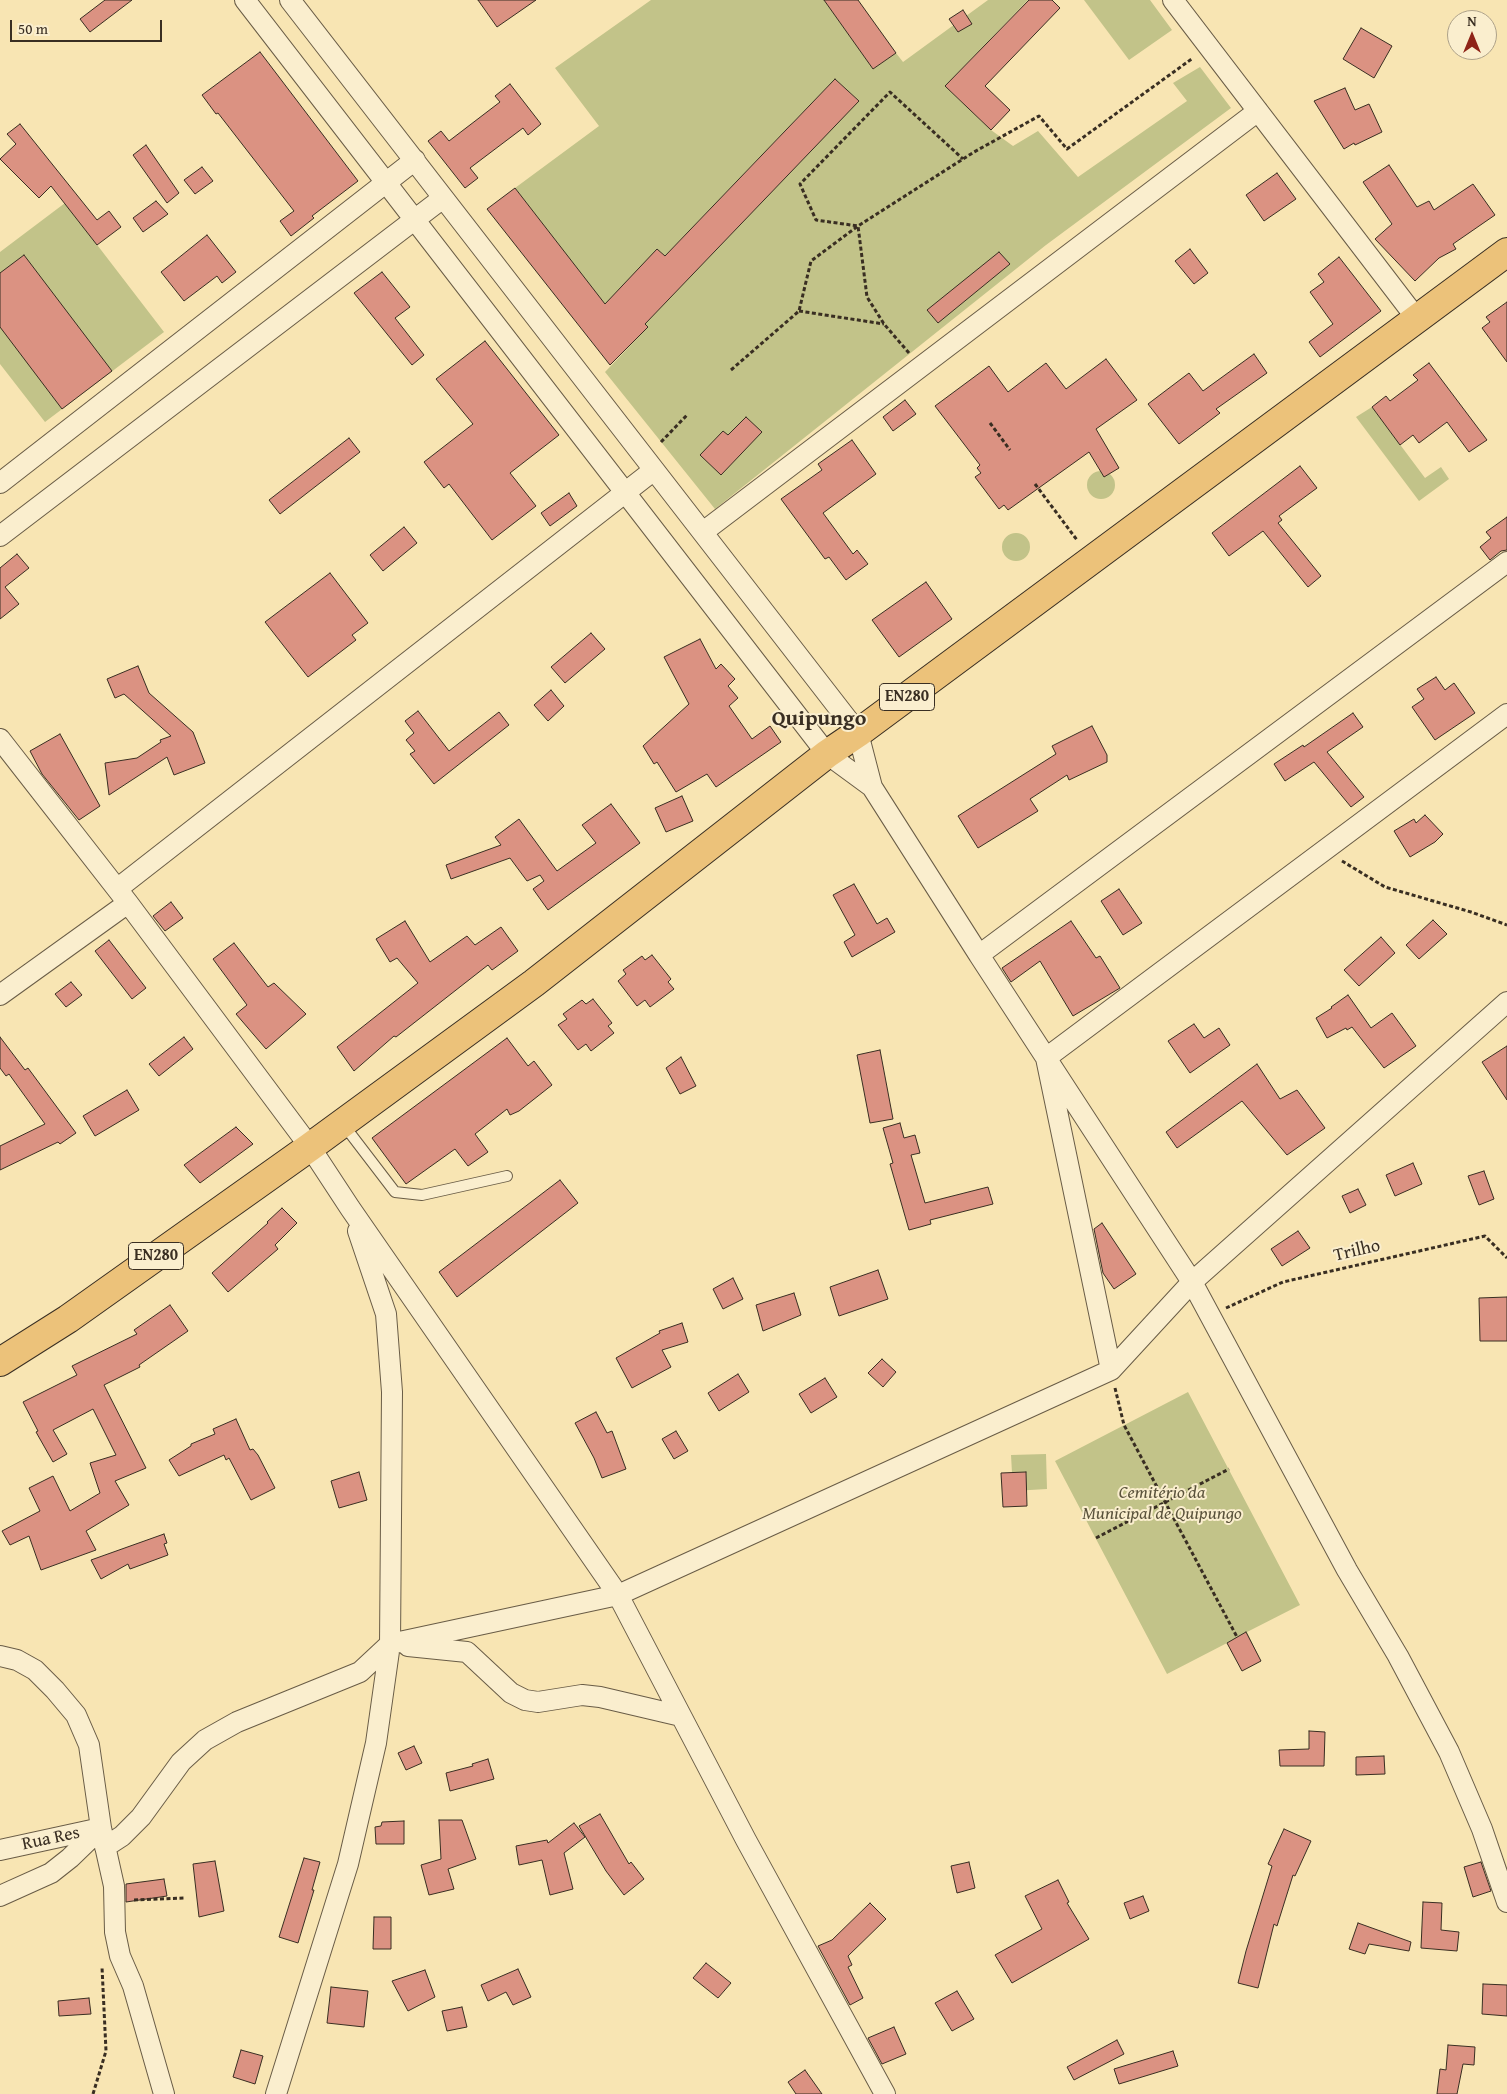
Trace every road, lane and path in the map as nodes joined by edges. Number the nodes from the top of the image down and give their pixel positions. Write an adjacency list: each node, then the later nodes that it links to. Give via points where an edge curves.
1 (245, 0): 8 (street)
2 (290, 0): 6 (street)
3 (1173, 0): 5 (street)
4 (1193, 58): 7 (path, via 1067,149 1039,116)
5 (1258, 111): 14 (street); 26 (street)
6 (415, 160): 8 (street); 9 (street)
7 (962, 160): 11 (path); 11 (path, via 890,92 800,184 816,220)
8 (386, 183): 10 (street); 23 (street)
9 (444, 198): 10 (street); 22 (street)
10 (415, 220): 25 (street); 27 (street)
11 (858, 226): 13 (path, via 811,262); 15 (path, via 867,297)
12 (1507, 252): 14 (main road, EN280)
13 (799, 311): 15 (path); 17 (path)
14 (1417, 319): 31 (main road, EN280)
15 (884, 324): 16 (path)
16 (910, 354)
17 (731, 370)
18 (688, 414): 20 (path)
19 (990, 423): 21 (path)
20 (661, 442)
21 (1010, 450)
22 (654, 470): 25 (street); 26 (street)
23 (0, 483)
24 (1035, 484): 28 (path)
25 (626, 493): 33 (street); 36 (street)
26 (703, 532): 31 (street)
27 (0, 536)
28 (1077, 540)
29 (1507, 562): 38 (street)
30 (1507, 714): 35 (street)
31 (858, 733): 33 (main road, EN280); 34 (street)
32 (0, 739): 36 (street)
33 (827, 754): 34 (street); 42 (main road, EN280, via 534,983)
34 (872, 787): 38 (street)
35 (1325, 850): 37 (path, via 1385,887); 41 (street)
36 (123, 896): 39 (street); 43 (street)
37 (1507, 925)
38 (979, 955): 41 (street)
39 (0, 995)
40 (1507, 1002): 47 (street)
41 (1046, 1058): 47 (street); 50 (street)
42 (342, 1123): 43 (main road, EN280); 44 (lane, via 395,1192 422,1195)
43 (310, 1147): 45 (street); 49 (main road, EN280, via 68,1318)
44 (507, 1176)
45 (350, 1208): 54 (street); 56 (street, via 386,1314 392,1392)
46 (1507, 1258): 48 (path, Trilho, via 1485,1236 1283,1282)
47 (1192, 1282): 48 (street); 50 (street)
48 (1210, 1316): 62 (street, via 1449,1752 1482,1829)
49 (0, 1362)
50 (1110, 1370): 52 (path, via 1124,1425); 54 (street)
51 (1229, 1469): 52 (path)
52 (1165, 1502): 53 (path); 55 (path)
53 (1096, 1538)
54 (618, 1595): 56 (street); 58 (street)
55 (1237, 1637)
56 (390, 1644): 58 (street, via 467,1652 511,1693 525,1700 538,1702 582,1695); 59 (street, via 360,1672 238,1722 205,1740 182,1762 141,1817 122,1836); 64 (street, via 376,1743 348,1864)
57 (0, 1656): 59 (street, via 17,1660 35,1670 76,1716 89,1745)
58 (680, 1716): 65 (street)
59 (103, 1838): 60 (street, Rua Res); 61 (street, via 51,1873); 63 (street, via 114,1886 115,1932 120,1956 133,1986)
60 (0, 1850)
61 (0, 1896)
62 (1507, 1902)
63 (164, 2094)
64 (276, 2094)
65 (886, 2094)

